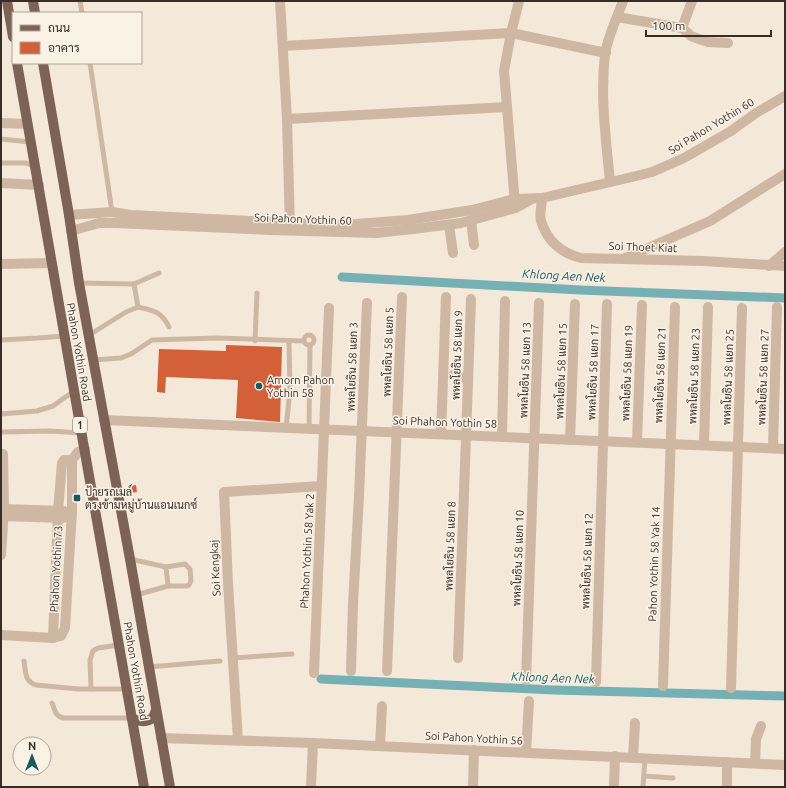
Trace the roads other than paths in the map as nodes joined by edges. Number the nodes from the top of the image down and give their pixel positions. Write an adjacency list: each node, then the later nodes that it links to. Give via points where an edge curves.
1 (7, 1): 12 (main road)
2 (32, 1): 8 (main road)
3 (80, 1): 9 (lane)
4 (280, 1): 15 (street)
5 (519, 1): 13 (street)
6 (622, 1): 10 (street)
7 (692, 1): 11 (street)
8 (35, 12)
9 (82, 12)
10 (617, 17): 11 (street); 16 (street)
11 (682, 28): 14 (street, via 699,40)
12 (12, 31)
13 (511, 33): 15 (street); 16 (street); 21 (street, via 504,71)
14 (728, 43)
15 (283, 46): 22 (street)
16 (606, 53): 30 (street, via 602,100)
17 (17, 64): 24 (main road, Phahon Yothin Road / 1)
18 (43, 64): 36 (main road, Phahon Yothin Road / 1)
19 (90, 64): 35 (lane)
20 (785, 96): 30 (street, Soi Pahon Yothin 60, via 684,158 652,172)
21 (507, 107): 22 (street); 34 (street)
22 (287, 119): 40 (street)
23 (1, 123): 24 (street)
24 (28, 124): 26 (main road, Phahon Yothin Road / 1)
25 (1, 139): 26 (lane)
26 (30, 142): 28 (main road, Phahon Yothin Road / 1)
27 (1, 163): 28 (lane, via 26,163)
28 (35, 167): 32 (main road, Phahon Yothin Road / 1)
29 (785, 174): 45 (street, via 710,221)
30 (610, 182): 33 (street, Soi Pahon Yothin 60)
31 (1, 183): 32 (street)
32 (39, 185): 46 (main road, Phahon Yothin Road / 1)
33 (537, 199): 34 (street, Soi Pahon Yothin 60); 45 (street, Soi Thoet Kiat, via 541,220 550,239 564,252 581,258)
34 (515, 203): 37 (street, Soi Pahon Yothin 60); 40 (street, Soi Pahon Yothin 60, via 408,220)
35 (112, 212): 36 (street, Soi Pahon Yothin 60); 39 (street, Soi Pahon Yothin 60)
36 (69, 214): 41 (main road, Phahon Yothin Road / 1)
37 (471, 220): 38 (street, Soi Pahon Yothin 60); 42 (street)
38 (449, 225): 40 (street, Soi Pahon Yothin 60, via 376,233); 44 (street)
39 (271, 226): 40 (street, Soi Pahon Yothin 60); 41 (street, Soi Pahon Yothin 60, via 99,223)
40 (290, 227)
41 (71, 231): 51 (main road, Phahon Yothin Road / 1)
42 (474, 245)
43 (785, 252): 48 (street)
44 (453, 253)
45 (623, 258): 48 (street, Soi Thoet Kiat)
46 (51, 263): 47 (street); 71 (main road, Phahon Yothin Road / 1)
47 (1, 264)
48 (769, 266): 49 (street, Soi Thoet Kiat)
49 (785, 266)
50 (159, 274): 52 (lane)
51 (78, 283): 52 (lane); 70 (main road, Phahon Yothin Road / 1)
52 (134, 284): 66 (lane)
53 (257, 292): 73 (lane)
54 (446, 296): 90 (street)
55 (402, 297): 88 (street, พหลโยธิน 58 แยก 5)
56 (471, 299): 79 (street, พหลโยธิน 58 แยก 9)
57 (505, 301): 92 (street)
58 (367, 304): 86 (street, พหลโยธิน 58 แยก 3)
59 (539, 304): 93 (street, พหลโยธิน 58 แยก 13)
60 (575, 304): 94 (street, พหลโยธิน 58 แยก 15)
61 (607, 304): 95 (street, พหลโยธิน 58 แยก 17)
62 (642, 305): 96 (street, พหลโยธิน 58 แยก 19)
63 (675, 307): 97 (street, พหลโยธิน 58 แยก 21)
64 (708, 307): 98 (street, พหลโยธิน 58 แยก 23)
65 (777, 307): 100 (street, พหลโยธิน 58 แยก 27)
66 (138, 308): 69 (lane, via 159,313); 70 (lane, via 126,312)
67 (329, 308): 85 (street, Phahon Yothin 58 Yak 2)
68 (742, 308): 99 (street, พหลโยธิน 58 แยก 25)
69 (169, 327)
70 (88, 335): 77 (main road, Phahon Yothin Road / 1)
71 (64, 336): 72 (lane); 80 (main road, Phahon Yothin Road / 1)
72 (1, 340)
73 (255, 340): 74 (lane); 77 (lane, via 152,340 121,358)
74 (290, 342): 75 (lane); 83 (lane, via 290,391)
75 (304, 342): 76 (lane); 76 (lane, via 305,337 312,336 314,343)
76 (310, 345): 84 (lane)
77 (93, 360): 82 (main road, Phahon Yothin Road / 1)
78 (453, 375): 79 (street)
79 (468, 378): 91 (street, พหลโยธิน 58 แยก 9)
80 (74, 391): 81 (lane, via 53,406 37,411); 89 (main road, Phahon Yothin Road / 1)
81 (1, 414)
82 (104, 420): 83 (street, Soi Phahon Yothin 58); 111 (main road, Phahon Yothin Road / 1)
83 (286, 428): 84 (street, Soi Phahon Yothin 58)
84 (308, 429): 85 (street, Soi Phahon Yothin 58)
85 (324, 429): 86 (street, Soi Phahon Yothin 58); 105 (street, Phahon Yothin 58 Yak 2)
86 (362, 431): 88 (street, Soi Phahon Yothin 58); 124 (street, พหลโยธิน 58 แยก 3, via 352,604)
87 (1, 432): 89 (lane)
88 (397, 432): 90 (street, Soi Phahon Yothin 58); 125 (street, พหลโยธิน 58 แยก 5)
89 (81, 433): 101 (main road, Phahon Yothin Road / 1)
90 (441, 434): 91 (street, Soi Phahon Yothin 58)
91 (466, 435): 92 (street, Soi Phahon Yothin 58); 120 (street, พหลโยธิน 58 แยก 8)
92 (502, 437): 93 (street, Soi Phahon Yothin 58)
93 (535, 438): 94 (street, Soi Phahon Yothin 58); 127 (street, พหลโยธิน 58 แยก 10)
94 (570, 440): 95 (street, Soi Phahon Yothin 58)
95 (603, 441): 96 (street, Soi Phahon Yothin 58); 128 (street, พหลโยธิน 58 แยก 12)
96 (637, 442): 97 (street, Soi Phahon Yothin 58)
97 (670, 444): 98 (street, Soi Phahon Yothin 58); 129 (street, Pahon Yothin 58 Yak 14)
98 (704, 445): 99 (street, Soi Phahon Yothin 58)
99 (738, 447): 100 (street, Soi Phahon Yothin 58); 130 (street, พหลโยธิน 58 แยก 25)
100 (773, 448): 102 (street, Soi Phahon Yothin 58)
101 (85, 449): 104 (street, via 78,452); 117 (main road, Phahon Yothin Road / 1)
102 (785, 449)
103 (3, 454): 106 (street)
104 (72, 460): 107 (street, via 64,460 62,463); 108 (street, Phahon Yothin 73)
105 (322, 486): 119 (street, Soi Kengkaj, via 224,492); 126 (street, Phahon Yothin 58 Yak 2)
106 (3, 507): 107 (street); 109 (street)
107 (58, 514): 108 (street); 116 (street)
108 (71, 515): 116 (street, Phahon Yothin 73, via 65,628 61,636)
109 (1, 551): 110 (street)
110 (1, 555)
111 (130, 559): 112 (lane); 114 (main road, Phahon Yothin Road / 1)
112 (166, 567): 113 (lane); 113 (lane, via 185,564 190,569 189,585)
113 (168, 586): 114 (lane)
114 (135, 595): 123 (main road, Phahon Yothin Road / 1)
115 (1, 635): 116 (street)
116 (53, 638)
117 (119, 645): 131 (lane, via 93,651 90,660); 132 (main road, Phahon Yothin Road / 1)
118 (292, 654): 119 (lane)
119 (233, 658): 141 (street, Soi Kengkaj)
120 (458, 658)
121 (24, 661): 131 (lane, via 27,680 30,683)
122 (220, 661): 123 (lane)
123 (148, 667): 136 (main road, Phahon Yothin Road / 1)
124 (351, 671)
125 (387, 671)
126 (314, 673)
127 (526, 680)
128 (596, 682)
129 (663, 686)
130 (731, 688)
131 (91, 689): 132 (lane)
132 (127, 689): 137 (main road, Phahon Yothin Road / 1)
133 (529, 701): 145 (street)
134 (52, 703): 137 (lane, via 58,717 63,718)
135 (382, 706): 143 (street)
136 (156, 710): 137 (main road, via 153,718 145,722); 140 (main road, Phahon Yothin Road / 1)
137 (132, 718): 154 (main road, Phahon Yothin Road / 1)
138 (634, 723): 147 (street)
139 (761, 726): 150 (street, via 756,739)
140 (161, 738): 141 (street, Soi Pahon Yothin 56); 155 (main road, Phahon Yothin Road / 1)
141 (238, 740): 142 (street, Soi Pahon Yothin 56)
142 (313, 743): 143 (street, Soi Pahon Yothin 56); 156 (street)
143 (380, 746): 144 (street, Soi Pahon Yothin 56)
144 (474, 750): 145 (street, Soi Pahon Yothin 56); 157 (street)
145 (526, 752): 146 (street, Soi Pahon Yothin 56)
146 (615, 756): 147 (street, Soi Pahon Yothin 56); 158 (street)
147 (633, 758): 148 (street, Soi Pahon Yothin 56)
148 (644, 758): 149 (street, Soi Pahon Yothin 56); 152 (lane)
149 (727, 762): 150 (street, Soi Pahon Yothin 56); 160 (street)
150 (755, 764): 151 (street, Soi Pahon Yothin 56)
151 (785, 765)
152 (644, 776): 153 (lane); 159 (lane)
153 (673, 778)
154 (144, 787)
155 (170, 787)
156 (311, 787)
157 (473, 787)
158 (614, 787)
159 (643, 787)
160 (726, 787)

